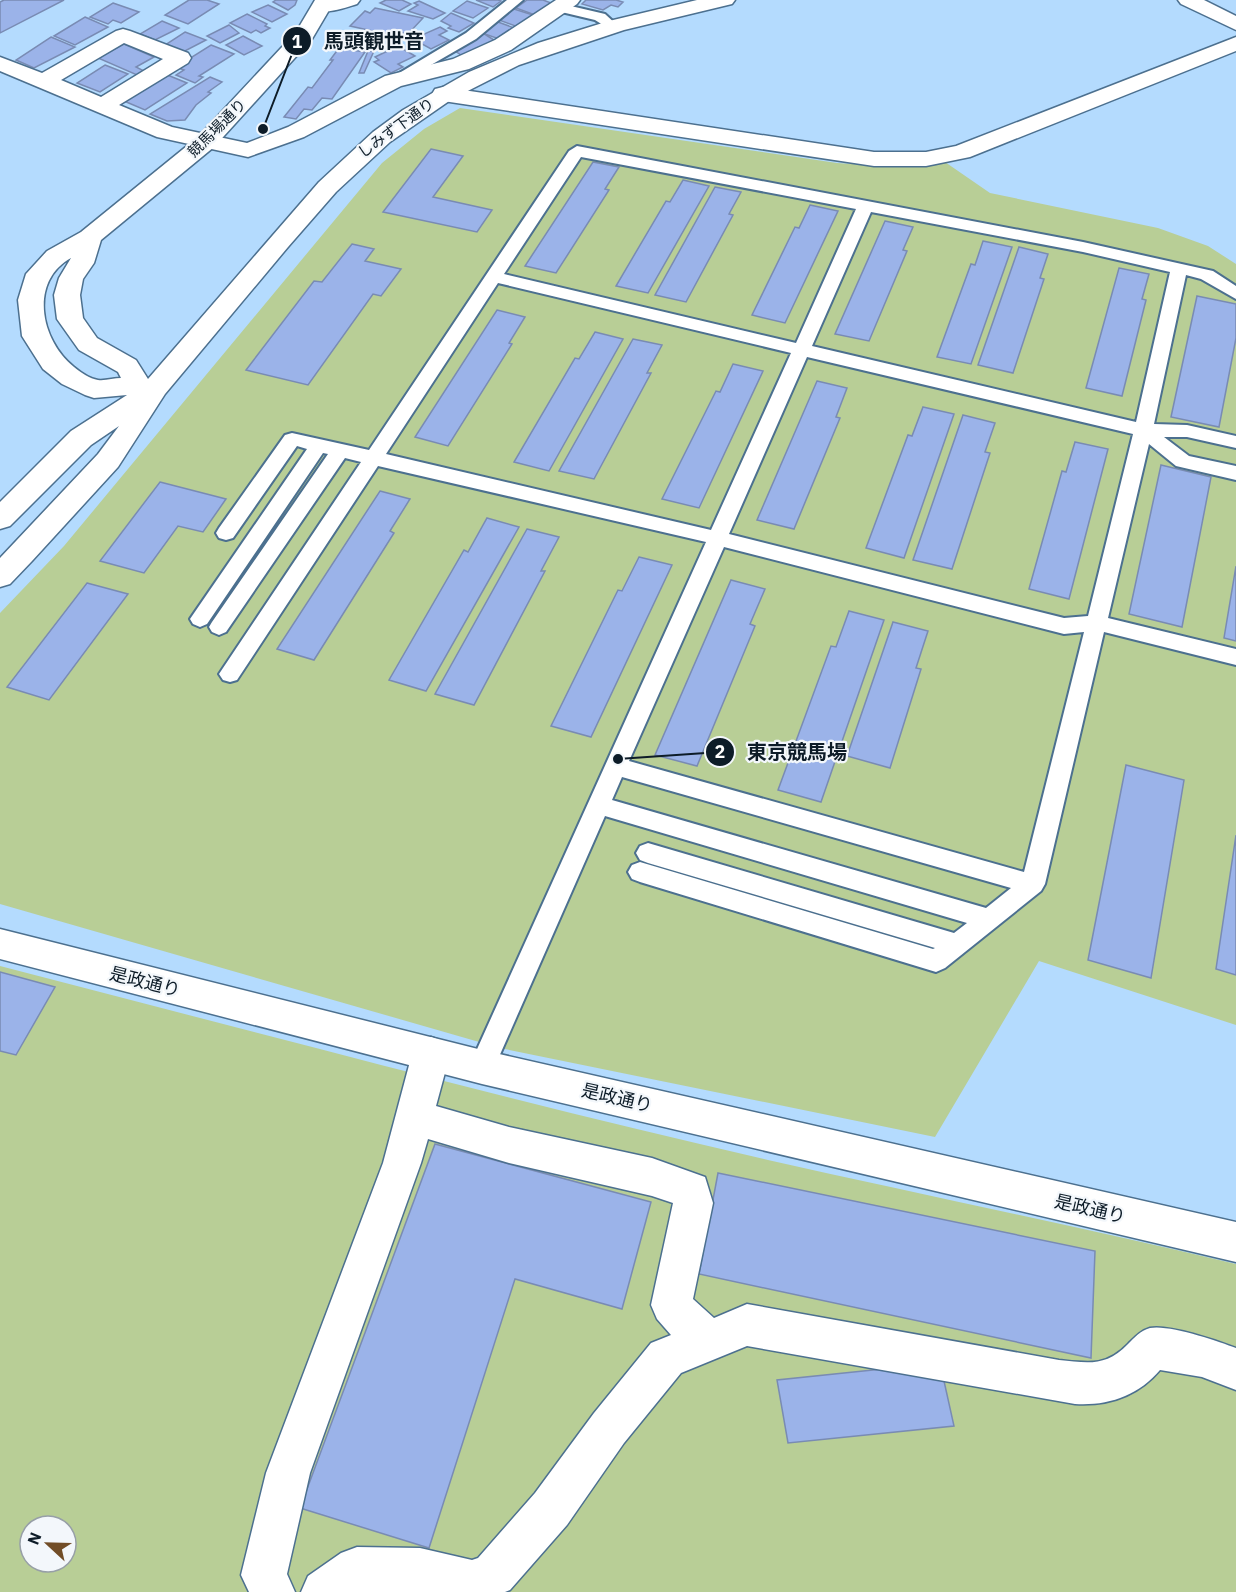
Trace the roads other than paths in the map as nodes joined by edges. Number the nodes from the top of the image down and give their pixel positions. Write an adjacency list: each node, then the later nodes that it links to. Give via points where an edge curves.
1 (350, 0): 5 (street)
2 (516, 0): 12 (lane, via 471,36)
3 (725, 0): 8 (street, しみず下通り)
4 (1188, 0): 7 (street)
5 (324, 3): 15 (street, 競馬場通り, via 304,35)
6 (564, 4): 8 (lane, via 600,17); 12 (street, via 503,45 461,64)
7 (1236, 24)
8 (611, 26): 13 (street, しみず下通り, via 525,54)
9 (1236, 44): 13 (street, via 962,152 917,159 874,159)
10 (0, 63): 11 (street)
11 (44, 81): 14 (street); 14 (street, via 123,35 180,58)
12 (393, 81): 15 (street, via 267,144 248,150)
13 (443, 94): 22 (street, しみず下通り, via 354,159 302,212 197,343)
14 (102, 106): 15 (street, via 165,132)
15 (206, 142): 17 (street, 競馬場通り)
16 (865, 207): 18 (lane); 19 (lane, via 577,151); 21 (lane)
17 (90, 237): 22 (street, via 82,263 71,278 67,295 70,319 88,344 127,366); 22 (street, 競馬場通り, via 56,255 38,273 31,300 35,336 52,363 94,389)
18 (1179, 269): 20 (lane, via 1207,275); 23 (lane)
19 (493, 277): 21 (lane); 27 (lane)
20 (1236, 294)
21 (801, 350): 23 (lane); 32 (lane)
22 (147, 387): 29 (street, via 81,438); 30 (street, via 119,446)
23 (1143, 430): 24 (lane, via 1187,431); 28 (lane, via 1182,461); 36 (lane)
24 (1236, 442)
25 (319, 445): 26 (lane); 31 (lane, via 292,439); 35 (lane)
26 (340, 450): 27 (lane); 37 (lane)
27 (374, 458): 32 (lane); 39 (lane)
28 (1236, 473)
29 (0, 519)
30 (45, 532): 33 (street); 34 (street)
31 (226, 533)
32 (717, 538): 36 (lane, via 1064,626); 40 (lane)
33 (0, 562)
34 (0, 576)
35 (200, 619)
36 (1097, 623): 38 (lane); 43 (lane)
37 (219, 627)
38 (1236, 657)
39 (230, 674)
40 (616, 766): 41 (lane); 43 (lane)
41 (598, 805): 44 (lane); 47 (lane)
42 (644, 862): 44 (lane, via 957,944)
43 (1033, 884): 44 (lane)
44 (989, 919)
45 (0, 944): 46 (street, 是政通り)
46 (431, 1054): 47 (street, 是政通り); 48 (street)
47 (482, 1067): 49 (street, 是政通り)
48 (413, 1117): 50 (street, via 691,1190 693,1203 671,1305); 52 (street, via 402,1163 288,1473 264,1575)
49 (1236, 1242)
50 (708, 1340): 51 (street, via 747,1325 1092,1385 1113,1381 1135,1370 1152,1348 1202,1356); 53 (street, via 666,1358 551,1509 494,1574 472,1583 420,1571 357,1569)
51 (1236, 1369)
52 (272, 1592)
53 (324, 1592)

